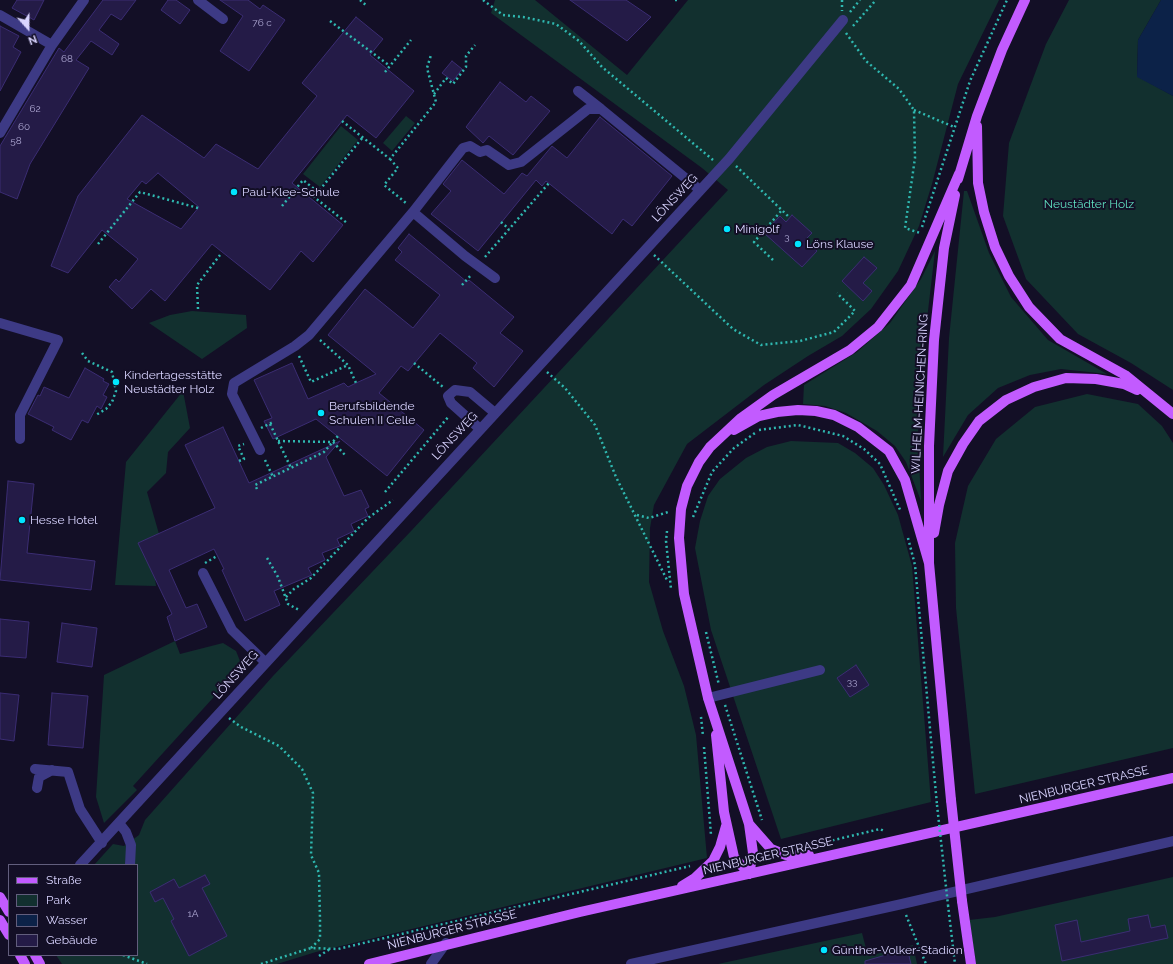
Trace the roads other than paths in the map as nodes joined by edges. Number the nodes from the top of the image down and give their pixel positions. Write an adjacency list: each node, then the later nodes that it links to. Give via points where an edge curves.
1 (84, 0): 7 (street)
2 (198, 0): 5 (street)
3 (1025, 0): 10 (main road, WILHELM-HEINICHEN-RING, via 1002,50)
4 (0, 15): 7 (street)
5 (223, 19)
6 (843, 20): 13 (street, LÖNSWEG)
7 (52, 45): 11 (street)
8 (578, 91): 9 (street)
9 (601, 109): 13 (street); 14 (street, via 588,109 521,162 509,165 487,150 480,152 470,146 463,148)
10 (977, 116): 12 (main road, WILHELM-HEINICHEN-RING); 17 (main road, via 978,183 995,247 1009,276 1029,307 1060,339 1125,375)
11 (0, 133)
12 (959, 174): 22 (main road, via 911,285 878,326 850,350 773,395 741,418); 24 (main road, WILHELM-HEINICHEN-RING, via 944,248 934,340 929,446)
13 (700, 190): 18 (street, LÖNSWEG)
14 (413, 212): 15 (street); 23 (street, via 312,332 295,346 234,384 232,394)
15 (495, 278)
16 (0, 324): 21 (street, via 58,340 20,415)
17 (1154, 397): 19 (main road); 24 (main road, via 1124,384 1096,379 1066,378 1034,387 1006,400 980,422 963,444 948,471)
18 (495, 413): 20 (street, LÖNSWEG); 20 (street, via 470,392 455,390 448,396 451,403)
19 (1173, 414)
20 (480, 429): 26 (street, LÖNSWEG)
21 (20, 439)
22 (710, 447): 24 (main road, via 741,425 759,416 777,412 798,410 834,415 858,427 889,451 905,480); 28 (main road, via 687,486 678,538 684,594)
23 (260, 450)
24 (929, 563): 52 (main road, bridge, via 951,800)
25 (203, 573): 26 (street, via 232,630)
26 (265, 662): 34 (street, LÖNSWEG)
27 (820, 670): 28 (street)
28 (708, 698): 29 (main road)
29 (715, 720): 35 (main road); 36 (main road)
30 (35, 769): 31 (street)
31 (52, 770): 33 (street, via 39,777); 38 (street, via 68,772 80,809)
32 (1173, 778): 39 (main road, NIENBURGER STRASSE)
33 (38, 788)
34 (119, 823): 38 (street, LÖNSWEG); 41 (street, via 131,845)
35 (727, 824): 42 (main road, via 734,857); 43 (main road, via 713,860 695,878)
36 (750, 824): 39 (main road, via 771,849 786,855); 42 (main road, via 753,853)
37 (1173, 841): 51 (street)
38 (102, 843): 40 (street, LÖNSWEG)
39 (842, 853): 42 (main road, NIENBURGER STRASSE)
40 (81, 864)
41 (130, 864)
42 (749, 874): 43 (main road, NIENBURGER STRASSE)
43 (677, 890): 48 (main road, NIENBURGER STRASSE)
44 (0, 897): 45 (main road)
45 (8, 910)
46 (0, 920): 47 (main road)
47 (8, 932)
48 (446, 943): 49 (main road, NIENBURGER STRASSE); 50 (street)
49 (369, 964)
50 (431, 964)
51 (631, 964)
52 (970, 964)

